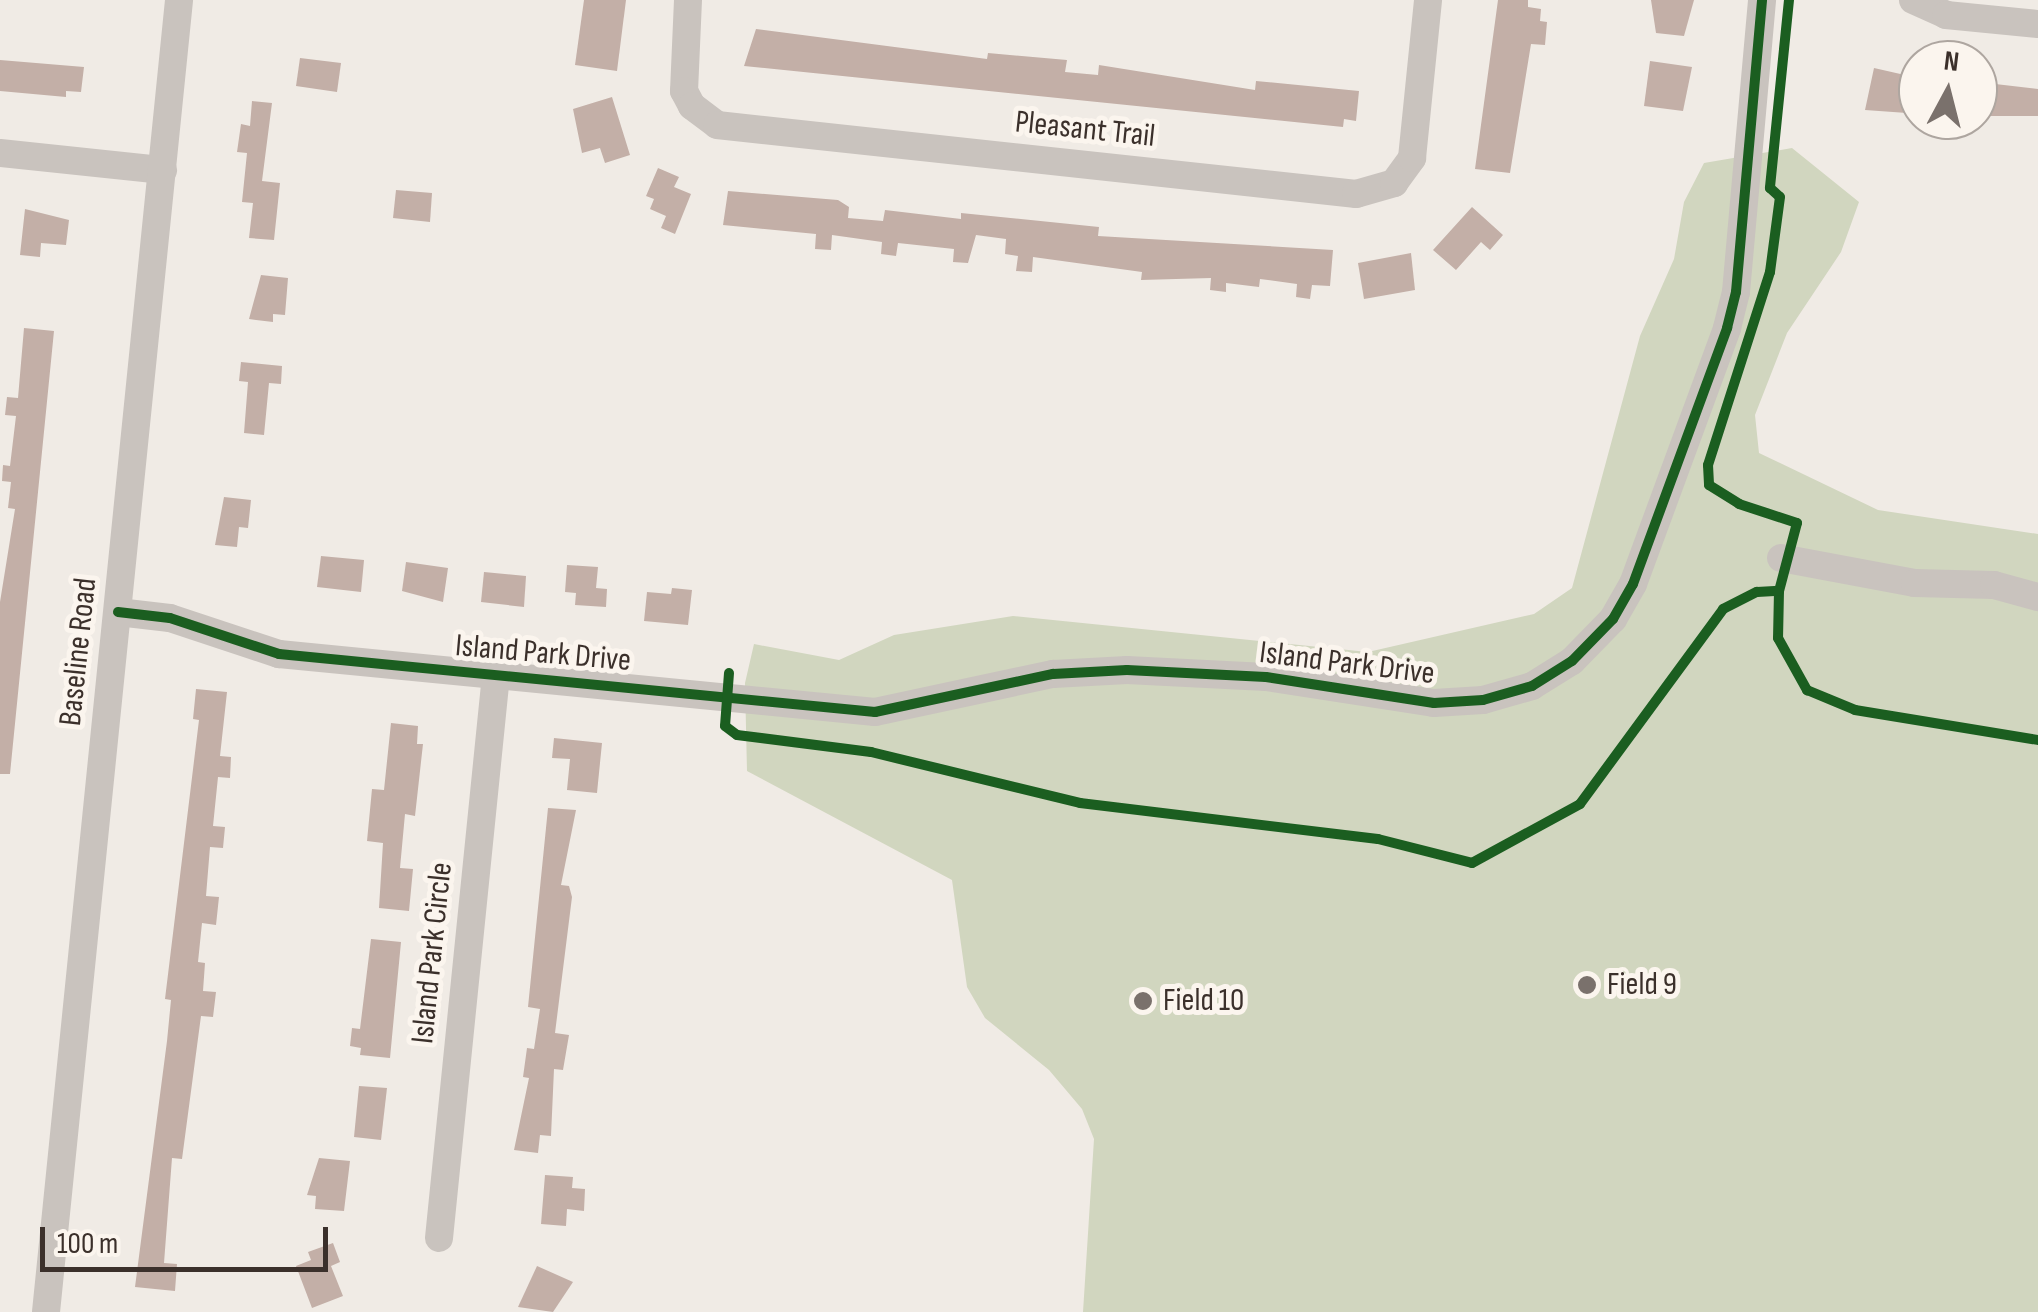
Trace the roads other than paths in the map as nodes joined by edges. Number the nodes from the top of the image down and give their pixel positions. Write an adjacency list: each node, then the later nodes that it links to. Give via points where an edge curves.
1 (179, 0): 8 (street, Baseline Road)
2 (688, 0): 3 (street, Pleasant Trail, via 684,91 718,125 1356,194 1394,183 1412,158)
3 (1428, 0)
4 (1762, 0): 12 (street, Island Park Drive, via 1738,274 1726,328 1633,584 1613,619 1572,661 1532,686 1434,704 1266,677 1127,670 1054,674 876,712)
5 (1914, 0): 6 (street, via 1946,14)
6 (2038, 24)
7 (0, 153): 8 (street)
8 (163, 170): 11 (street, Baseline Road)
9 (1780, 558): 10 (street, via 1915,583 1958,580)
10 (2038, 598)
11 (118, 612): 12 (street, Island Park Drive, via 184,621 279,654); 14 (street, Baseline Road)
12 (496, 675): 13 (street, Island Park Circle)
13 (439, 1238)
14 (46, 1312)

